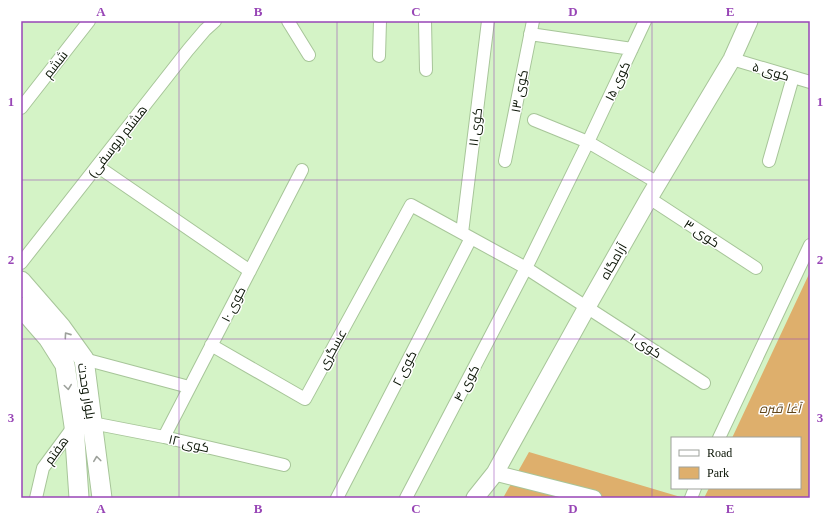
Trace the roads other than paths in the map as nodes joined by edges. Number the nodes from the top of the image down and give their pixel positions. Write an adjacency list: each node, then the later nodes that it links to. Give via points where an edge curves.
1 (89, 21): 18 (street, ششم)
2 (215, 21): 23 (street, هشتم (یوسفی), via 188,50)
3 (288, 21): 12 (street)
4 (380, 21): 13 (street)
5 (425, 21): 15 (street)
6 (488, 21): 28 (street, کوی ۱۱)
7 (533, 21): 10 (street, کوی ۱۳)
8 (645, 21): 11 (street, کوی ۱۵)
9 (749, 21): 14 (main road, آرامگاه)
10 (530, 34): 11 (street); 22 (street, کوی ۱۳)
11 (632, 49): 20 (street, کوی ۱۵)
12 (309, 56)
13 (379, 56)
14 (732, 59): 16 (street, کوی ۵); 25 (main road, آرامگاه)
15 (426, 70)
16 (793, 77): 17 (street, کوی ۵); 21 (street)
17 (810, 82)
18 (21, 108)
19 (534, 120): 20 (street)
20 (588, 142): 25 (street); 31 (street, کوی ۱۵)
21 (769, 160)
22 (505, 161)
23 (97, 166): 30 (street, هشتم (یوسفی)); 33 (street)
24 (302, 170): 33 (street, کوی ۱۰)
25 (658, 183): 26 (main road, آرامگاه)
26 (649, 198): 32 (street, کوی ۳); 35 (main road, آرامگاه)
27 (411, 205): 28 (street, کوی ۱); 36 (street, عسگری, via 305,398)
28 (467, 236): 31 (street, کوی ۱); 50 (street, کوی ۲)
29 (810, 245): 43 (street)
30 (21, 263)
31 (526, 268): 35 (street, کوی ۱); 51 (street, کوی ۴)
32 (756, 268)
33 (250, 271): 36 (street, کوی ۱۰)
34 (24, 297): 37 (main road, بلوار وحدت, one-way to 34, via 61,327); 41 (main road, بلوار وحدت, one-way to 41, via 65,365)
35 (587, 307): 38 (street, کوی ۱); 45 (main road, آرامگاه)
36 (211, 345): 39 (street, کوی ۱۰)
37 (84, 359): 39 (street); 40 (main road, بلوار وحدت)
38 (704, 383)
39 (189, 387): 42 (street, کوی ۱۰)
40 (92, 423): 42 (street, کوی ۱۲); 49 (main road, بلوار وحدت, one-way to 40)
41 (74, 426): 47 (street, هفتم, via 43,468); 48 (main road, بلوار وحدت)
42 (164, 437): 44 (street, کوی ۱۲)
43 (719, 437)
44 (284, 465)
45 (495, 473): 52 (main road, آرامگاه); 53 (street)
46 (696, 489): 54 (street)
47 (36, 498)
48 (79, 498)
49 (102, 498)
50 (337, 498)
51 (406, 498)
52 (475, 498)
53 (594, 498)
54 (691, 498)

